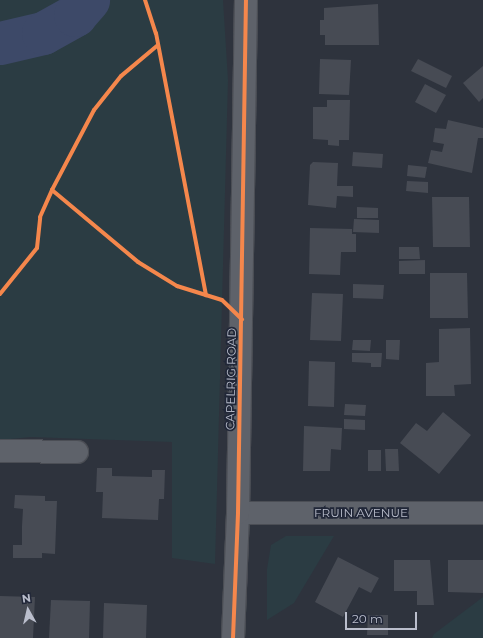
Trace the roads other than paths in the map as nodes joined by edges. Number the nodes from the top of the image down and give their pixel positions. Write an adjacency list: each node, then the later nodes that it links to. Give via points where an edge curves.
1 (246, 0): 4 (street, CAPELRIG ROAD)
2 (0, 452): 3 (street)
3 (77, 452)
4 (238, 513): 5 (street, FRUIN AVENUE); 6 (street, CAPELRIG ROAD)
5 (483, 513)
6 (233, 638)

